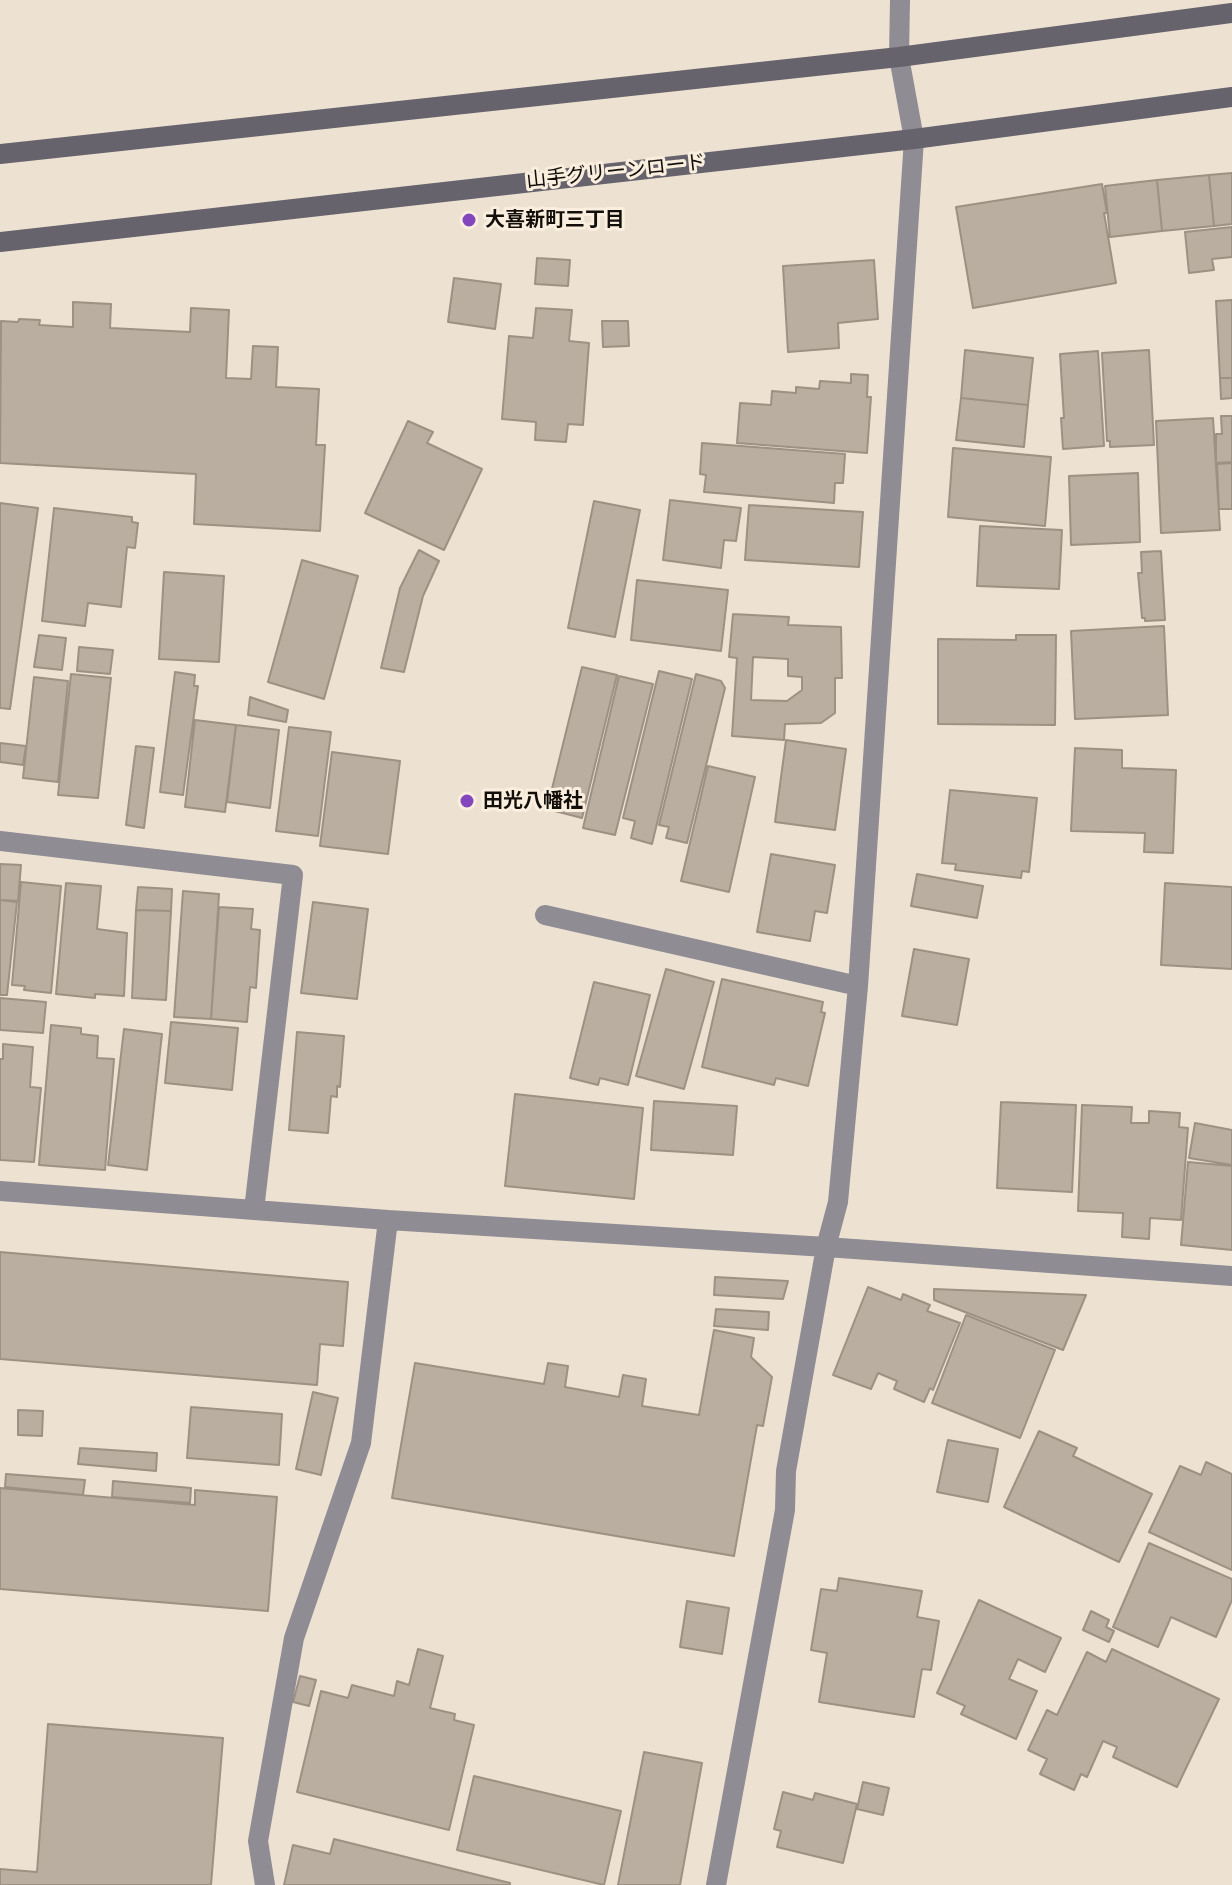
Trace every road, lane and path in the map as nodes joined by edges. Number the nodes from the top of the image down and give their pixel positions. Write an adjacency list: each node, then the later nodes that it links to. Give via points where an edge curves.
1 (900, 0): 3 (street)
2 (1232, 13): 3 (street)
3 (899, 57): 5 (street); 6 (street)
4 (1232, 97): 5 (street, 山手グリーンロード)
5 (914, 139): 7 (street, 山手グリーンロード); 10 (street)
6 (0, 154)
7 (0, 242)
8 (0, 841): 12 (street, via 293,875)
9 (545, 915): 10 (street)
10 (858, 986): 14 (street, via 838,1202)
11 (0, 1191): 12 (street)
12 (254, 1210): 13 (street)
13 (388, 1220): 14 (street); 16 (street, via 361,1443 294,1638 258,1841)
14 (826, 1247): 15 (street); 17 (street, via 786,1471 785,1510)
15 (1232, 1276)
16 (265, 1885)
17 (716, 1885)

